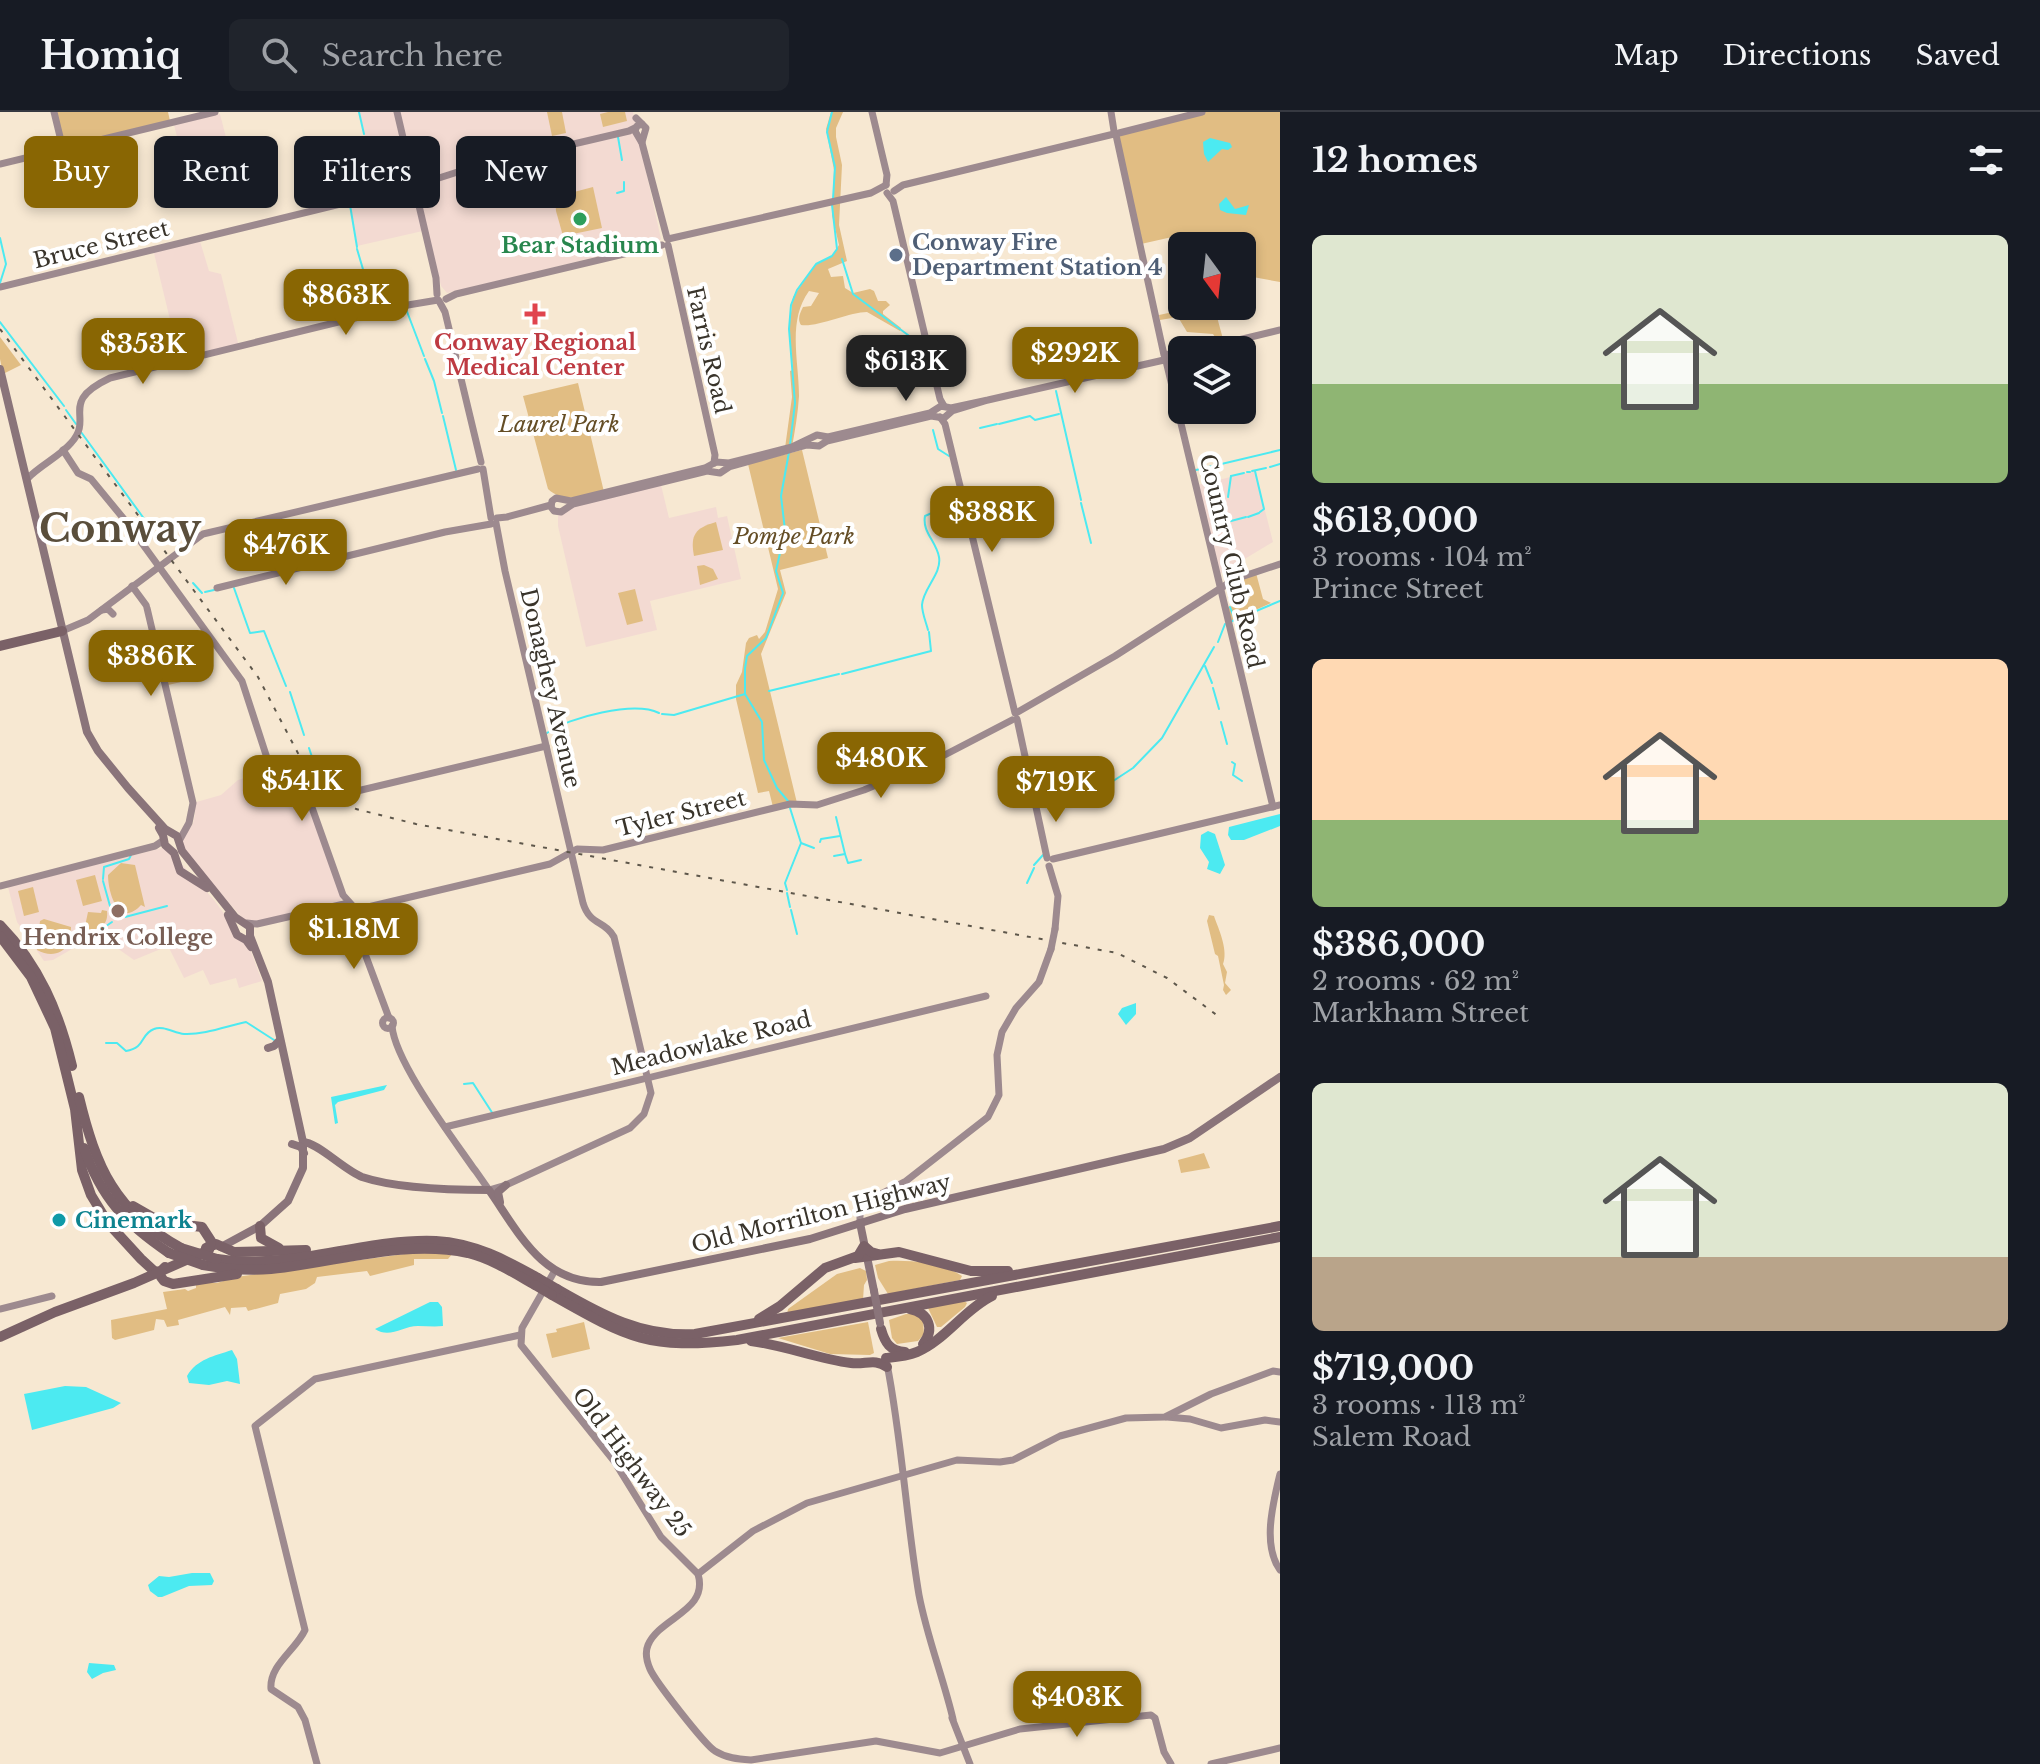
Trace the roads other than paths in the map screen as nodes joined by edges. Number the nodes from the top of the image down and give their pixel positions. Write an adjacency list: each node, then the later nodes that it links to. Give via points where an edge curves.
1 (54, 112): 9 (street)
2 (215, 112): 10 (street)
3 (397, 112): 11 (street, Donaghey Avenue)
4 (872, 112): 15 (street)
5 (1111, 112): 8 (street, Country Club Road)
6 (1202, 112): 8 (street)
7 (637, 127): 14 (street, Bruce Street); 18 (street, Farris Road)
8 (1115, 132): 15 (street); 23 (street, Country Club Road)
9 (60, 136)
10 (116, 136)
11 (403, 136)
12 (24, 158): 13 (street)
13 (0, 164)
14 (440, 178)
15 (890, 188): 18 (street); 27 (street)
16 (324, 208): 19 (street, Bruce Street)
17 (419, 208): 20 (street, Donaghey Avenue)
18 (665, 242): 20 (street); 34 (street, Farris Road)
19 (0, 287)
20 (441, 297): 33 (street, via 110,378 81,399 80,426); 35 (street, Donaghey Avenue)
21 (1280, 330): 22 (street)
22 (1255, 336)
23 (1167, 359): 25 (street); 48 (street, Country Club Road)
24 (0, 369): 26 (main road)
25 (987, 400): 27 (street); 27 (street)
26 (4, 406): 37 (main road)
27 (942, 412): 28 (street); 29 (street); 53 (street)
28 (920, 415): 29 (street); 30 (street)
29 (908, 422): 31 (street)
30 (884, 424): 31 (street); 32 (street)
31 (872, 431): 32 (street)
32 (852, 434): 34 (street)
33 (63, 450): 37 (street); 45 (street)
34 (717, 464): 36 (street); 38 (street)
35 (479, 466): 43 (street, Donaghey Avenue); 45 (street, via 203,534)
36 (689, 472): 38 (street); 39 (street)
37 (28, 474): 51 (main road)
38 (668, 481): 39 (street)
39 (636, 487): 40 (street)
40 (608, 494): 41 (street); 41 (street)
41 (564, 503): 42 (street, via 556,498); 42 (street, via 559,513)
42 (549, 507): 43 (street)
43 (494, 521): 47 (street); 54 (street, Donaghey Avenue)
44 (1280, 564): 48 (street, Tyler Street)
45 (158, 566): 46 (street); 55 (street, via 244,682 268,761 299,771)
46 (132, 586): 49 (street); 57 (street, via 145,607 193,803 187,828)
47 (217, 588)
48 (1220, 589): 53 (street, Tyler Street); 56 (street, Country Club Road)
49 (100, 611): 50 (street); 51 (street)
50 (113, 614)
51 (62, 631): 52 (highway); 57 (main road, via 91,741)
52 (0, 646)
53 (1013, 718): 58 (street, Tyler Street, via 925,764 820,804 790,804 603,850); 59 (street)
54 (546, 746): 55 (street); 58 (street, Donaghey Avenue)
55 (311, 802): 61 (street)
56 (1276, 806): 59 (street)
57 (169, 841): 60 (street); 63 (main road); 63 (main road, via 180,871 204,885 232,921)
58 (571, 852): 61 (street, via 556,862); 69 (street, Donaghey Avenue, via 587,916 614,937)
59 (1051, 861): 80 (street, bridge, via 1059,904 1051,949 1039,982 1002,1032 999,1095 988,1117 906,1181 865,1202)
60 (0, 886)
61 (347, 907): 63 (street); 71 (street, via 388,1023)
62 (0, 925): 77 (highway, via 32,963 52,1001)
63 (246, 928): 66 (main road)
64 (0, 936): 70 (highway, via 31,977 51,1018)
65 (986, 996): 69 (street, Meadowlake Road)
66 (281, 1044): 67 (main road); 72 (main road)
67 (268, 1048)
68 (1280, 1077): 82 (main road, Old Morrilton Highway, via 1173,1146)
69 (650, 1079): 71 (street, Meadowlake Road); 78 (street, via 647,1110 630,1128)
70 (76, 1119): 92 (highway, via 106,1196); 93 (highway, via 91,1195)
71 (445, 1127): 78 (street)
72 (302, 1129): 73 (main road); 75 (main road)
73 (303, 1142): 75 (main road); 76 (main road)
74 (292, 1144): 76 (main road, via 302,1147)
75 (318, 1147): 76 (main road); 79 (main road, via 364,1178)
76 (304, 1154): 86 (main road, via 292,1195)
77 (101, 1168): 88 (highway, via 142,1213 163,1222 200,1226); 89 (highway, bridge, via 138,1219 181,1248 217,1259 266,1261)
78 (492, 1185): 79 (main road, via 476,1190); 81 (main road); 81 (main road)
79 (444, 1187): 81 (main road, via 481,1194)
80 (859, 1212): 82 (street, via 863,1219); 83 (street); 85 (street)
81 (506, 1214): 96 (main road)
82 (872, 1219): 83 (main road, Old Morrilton Highway); 90 (main road)
83 (860, 1223): 85 (main road, Old Morrilton Highway); 90 (main road)
84 (1280, 1226): 94 (highway)
85 (846, 1227): 90 (main road); 96 (main road, Old Morrilton Highway, via 601,1282)
86 (253, 1229): 88 (main road); 91 (highway, via 264,1241)
87 (1280, 1237): 100 (highway)
88 (214, 1244): 91 (highway, via 234,1252); 92 (highway); 97 (highway)
89 (364, 1248): 91 (highway); 99 (highway, via 455,1244 497,1255)
90 (862, 1249): 94 (highway, via 903,1252 982,1272); 105 (main road, bridge); 106 (highway, via 825,1268 766,1316)
91 (289, 1251)
92 (169, 1258): 95 (highway, bridge, via 232,1270); 97 (highway)
93 (141, 1259): 97 (highway); 98 (highway, via 142,1268)
94 (1054, 1268): 106 (highway)
95 (270, 1269): 97 (highway, via 173,1284); 99 (highway, via 416,1249 445,1250 471,1254)
96 (554, 1272): 108 (street)
97 (158, 1274): 98 (highway)
98 (133, 1280): 102 (highway)
99 (537, 1281): 101 (highway, bridge)
100 (1014, 1288): 103 (highway); 110 (highway, via 979,1303 924,1348)
101 (555, 1292): 106 (highway, via 642,1330 679,1335); 109 (highway, via 641,1340 692,1345)
102 (55, 1306): 104 (street); 107 (highway)
103 (904, 1308): 105 (highway, via 927,1319 930,1331 922,1345 896,1351 886,1343); 109 (highway)
104 (0, 1309)
105 (880, 1326): 110 (main road)
106 (714, 1331)
107 (4, 1332)
108 (520, 1335): 117 (street, Old Highway 25, via 524,1351 614,1461 661,1537); 120 (street, via 315,1379 255,1426 305,1630 280,1663 271,1689 298,1707)
109 (737, 1340): 110 (highway, via 771,1343 847,1363)
110 (890, 1365): 115 (street)
111 (1280, 1372): 112 (street, via 1211,1394)
112 (1165, 1417): 113 (street, via 1221,1428); 115 (street, via 1126,1418 1060,1436 1013,1460 957,1460)
113 (1278, 1421)
114 (1280, 1474): 116 (street, via 1271,1546)
115 (904, 1475): 117 (street, via 798,1506 753,1531); 118 (street, via 921,1619)
116 (1280, 1570)
117 (698, 1574): 118 (street, via 694,1603 657,1630 647,1646 647,1659 656,1679 713,1750 751,1760 881,1741 935,1753)
118 (963, 1747): 121 (street); 122 (street, via 1020,1729 1151,1715)
119 (1280, 1748): 123 (street)
120 (317, 1764)
121 (970, 1764)
122 (1171, 1764)
123 (1211, 1764)

